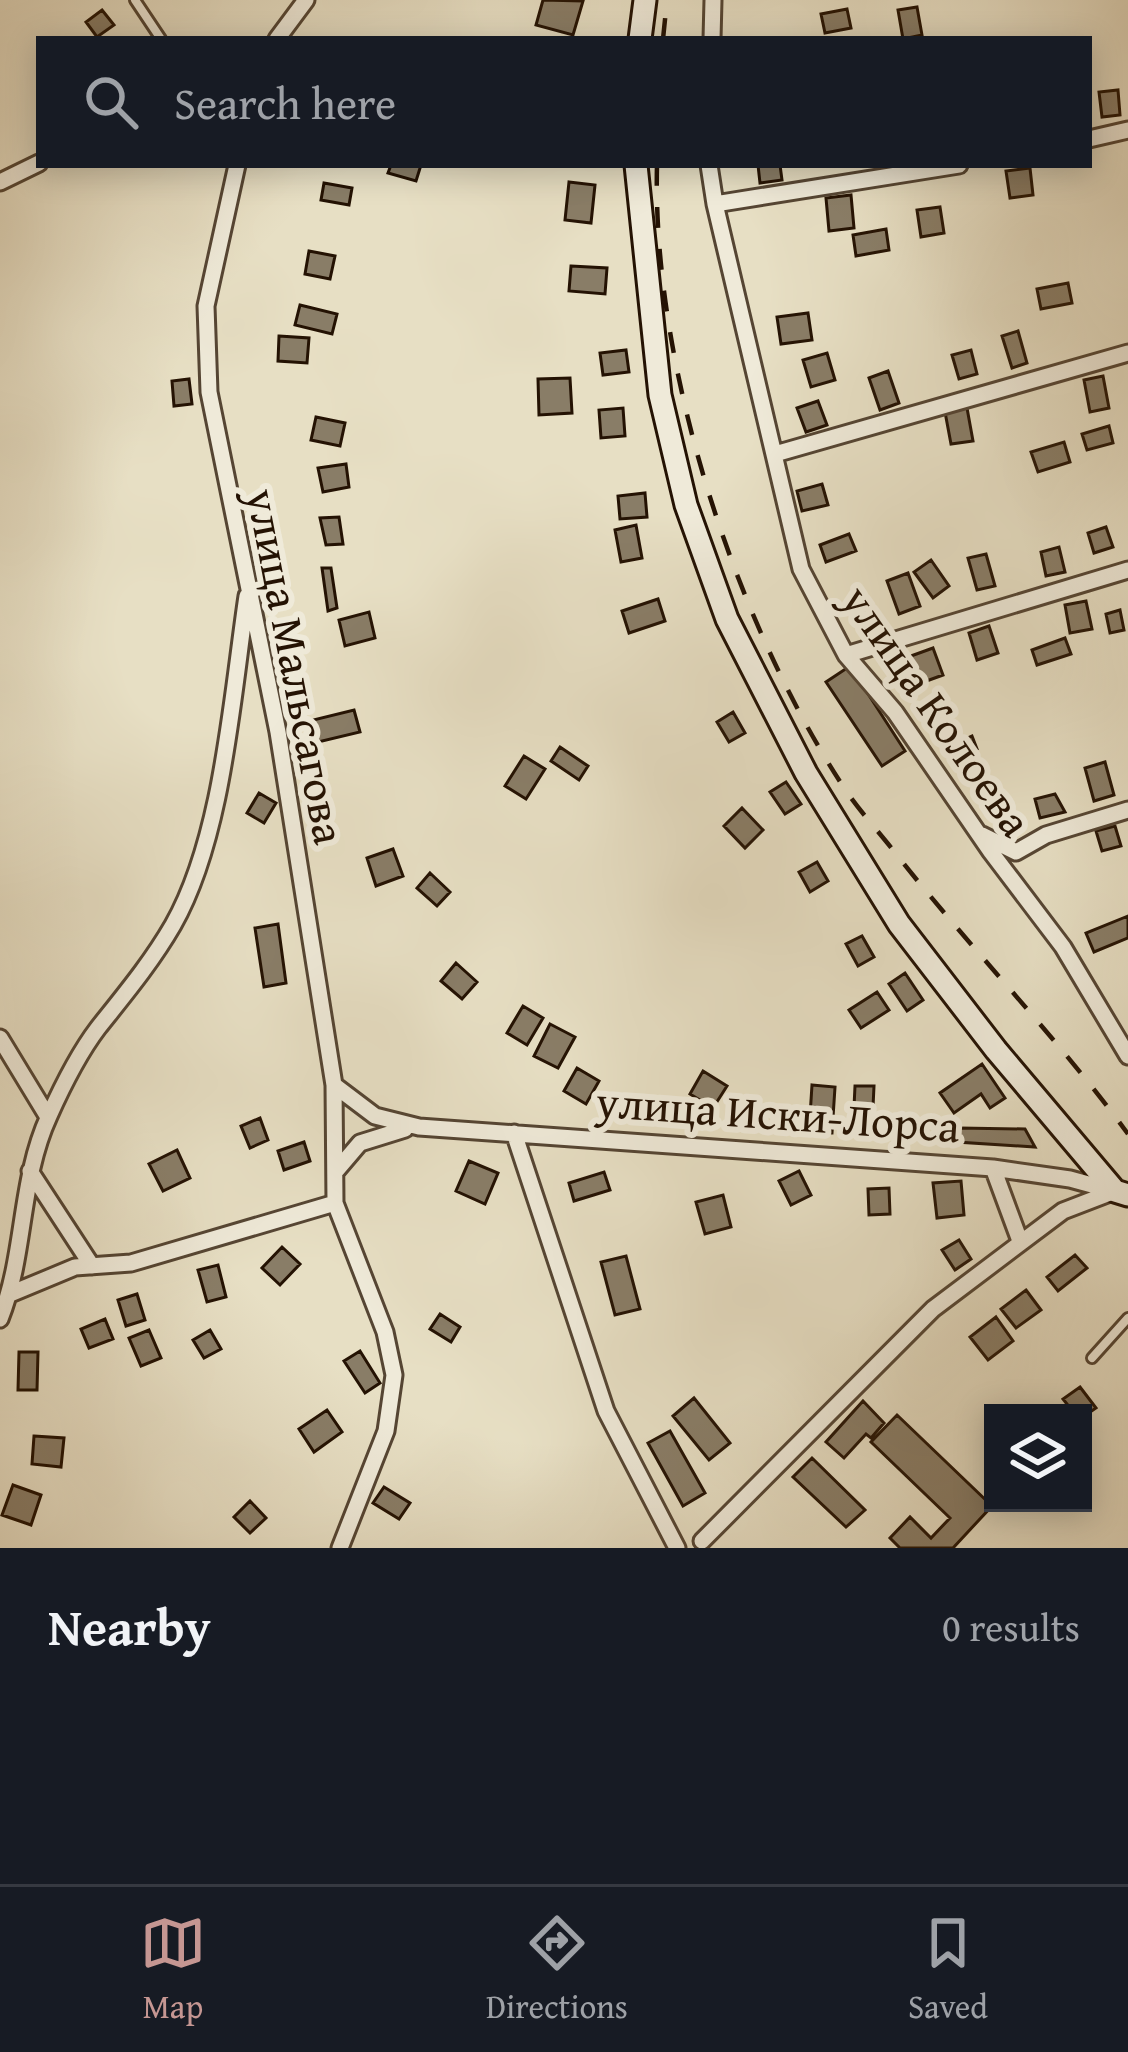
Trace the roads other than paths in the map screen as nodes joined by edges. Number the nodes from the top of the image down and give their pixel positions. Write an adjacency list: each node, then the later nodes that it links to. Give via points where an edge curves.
1 (135, 0): 5 (lane)
2 (306, 0): 6 (street)
3 (645, 0): 7 (street)
4 (713, 0): 8 (street)
5 (158, 36)
6 (279, 36)
7 (640, 36)
8 (712, 36)
9 (1128, 130): 10 (street)
10 (1092, 138)
11 (36, 164): 16 (street)
12 (236, 168): 21 (street, улица Мальсагова, via 213,260 206,348 219,452)
13 (636, 168): 31 (street, via 660,395 686,505 727,619 806,773 899,924)
14 (710, 168): 17 (street, улица Колоева)
15 (940, 168): 17 (street)
16 (0, 182)
17 (715, 204): 19 (street, улица Колоева)
18 (1128, 352): 19 (street)
19 (775, 454): 22 (street, улица Колоева, via 801,569)
20 (1128, 570): 22 (street)
21 (249, 581): 27 (street, улица Мальсагова); 28 (street, via 208,833 184,899)
22 (846, 656): 24 (street, улица Колоева, via 896,712)
23 (1128, 810): 24 (street, via 1016,852)
24 (977, 833): 26 (street, улица Колоева, via 1063,947)
25 (0, 1038): 28 (street)
26 (1128, 1056)
27 (334, 1085): 29 (street, via 375,1116); 33 (street, улица Мальсагова)
28 (48, 1117): 34 (street)
29 (419, 1127): 30 (street, улица Иски-Лорса); 33 (street, via 370,1137)
30 (514, 1133): 32 (street, улица Иски-Лорса); 46 (street, via 606,1411)
31 (1084, 1153): 35 (street); 36 (street)
32 (994, 1168): 35 (street, улица Иски-Лорса); 38 (street)
33 (337, 1170): 37 (street, улица Мальсагова)
34 (30, 1171): 39 (street); 40 (street)
35 (1070, 1179): 36 (street, улица Иски-Лорса)
36 (1121, 1193): 38 (street, via 1063,1211)
37 (335, 1203): 39 (street, via 131,1263); 45 (street, via 394,1375 386,1431)
38 (1020, 1241): 44 (street, via 933,1309)
39 (92, 1266): 40 (street)
40 (5, 1294): 42 (street)
41 (1128, 1318): 43 (lane)
42 (0, 1319)
43 (1092, 1358)
44 (702, 1541)
45 (340, 1548)
46 (677, 1548)

